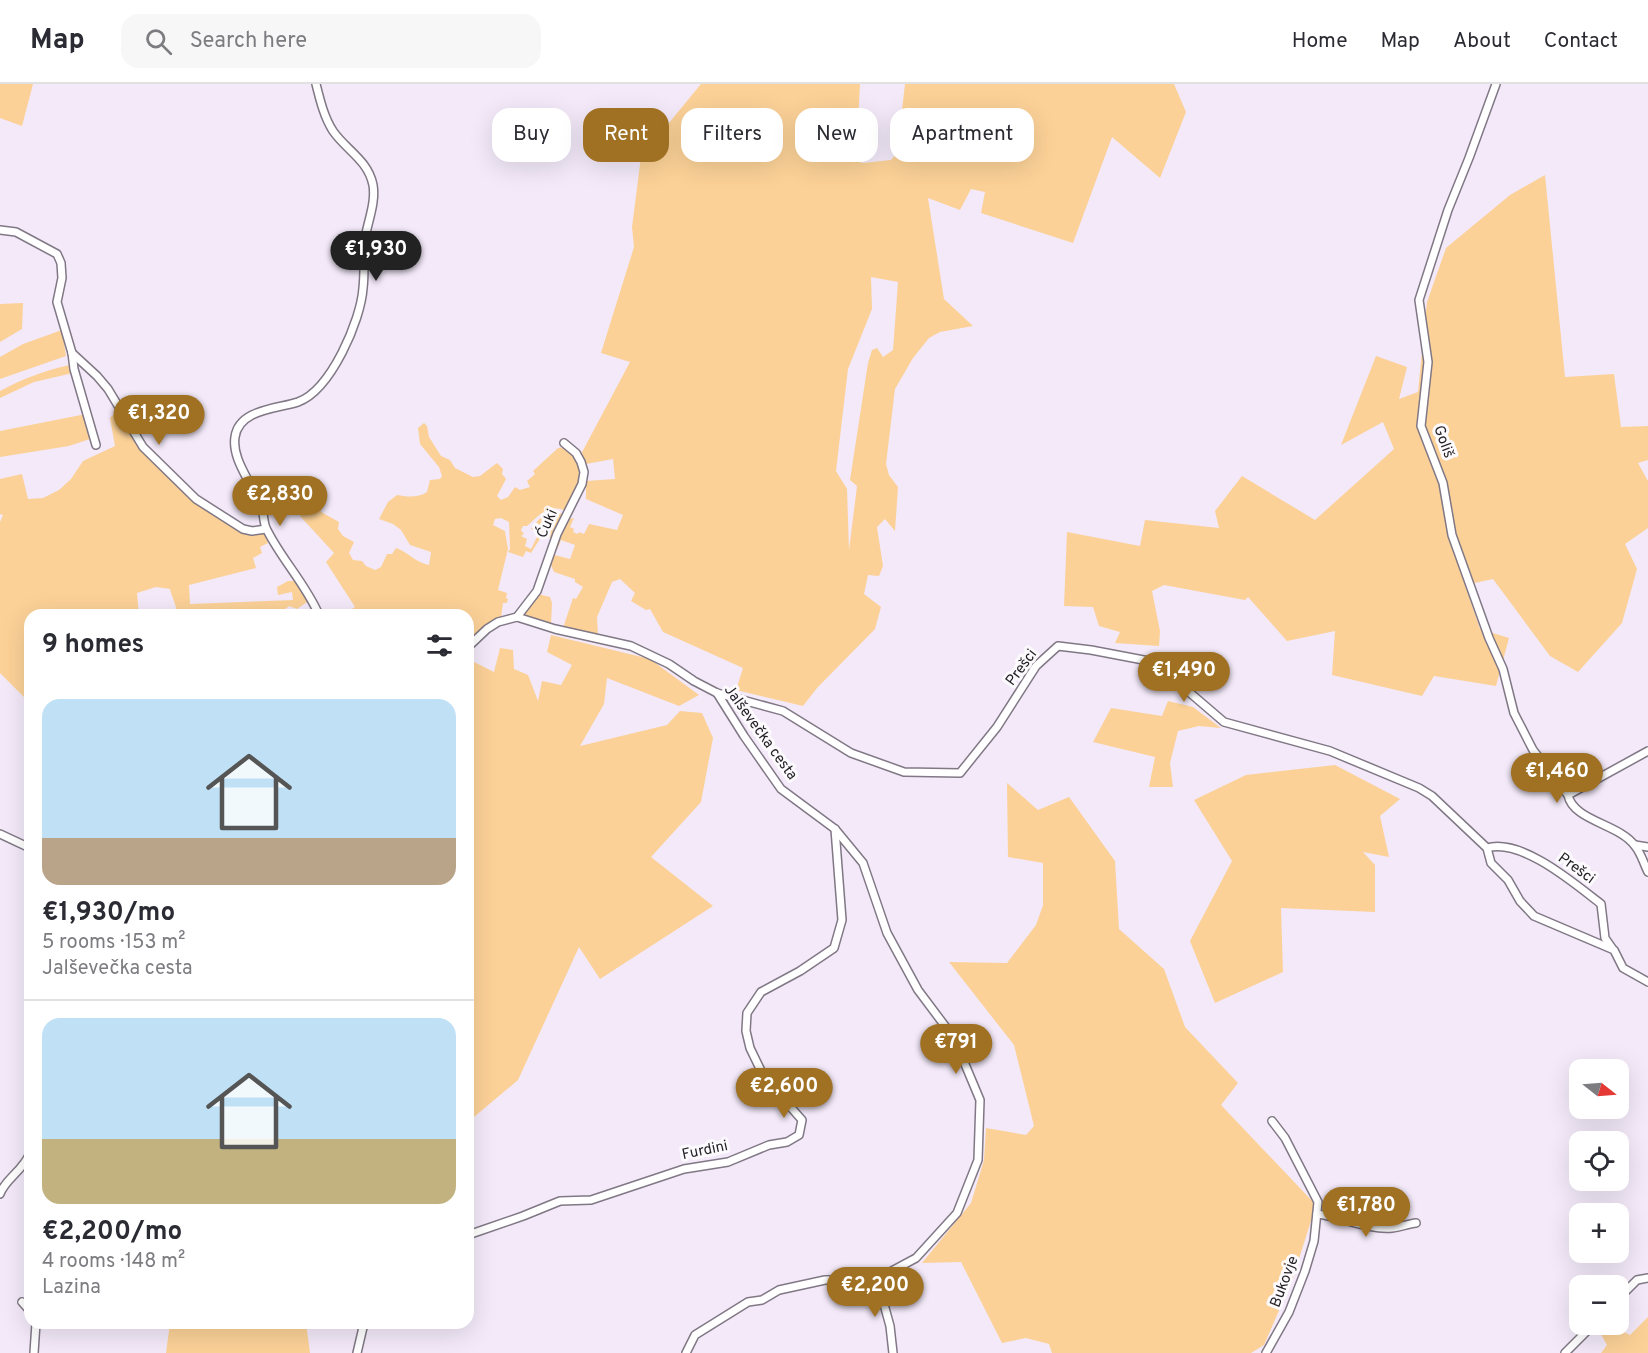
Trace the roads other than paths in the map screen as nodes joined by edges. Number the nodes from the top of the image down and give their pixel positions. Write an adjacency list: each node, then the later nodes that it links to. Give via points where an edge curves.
1 (316, 84): 7 (street, via 334,132 368,170 374,195 365,240 359,313 346,345 312,393 297,402 248,417 236,432 239,463 259,503)
2 (1496, 84): 13 (street, Goliš, via 1419,300 1428,362 1421,426 1443,483 1452,536 1503,669 1514,713 1533,750)
3 (0, 230): 4 (street, via 16,232 57,254 62,278 57,302)
4 (72, 353): 6 (street); 7 (street, via 108,389 143,447 196,499 243,529)
5 (564, 443): 9 (street, Ćuki, via 581,462 582,484 557,534 537,591)
6 (96, 445)
7 (266, 529): 8 (street)
8 (316, 609)
9 (517, 617): 10 (street, via 498,622); 11 (street, Jalševečka cesta, via 631,646)
10 (474, 641)
11 (717, 693): 14 (street, Jalševečka cesta, via 781,789); 19 (street, Prešci, via 783,711 850,753 904,772 960,773 997,727 1036,666 1058,646 1154,662 1224,722 1330,751 1419,788)
12 (1648, 751): 13 (street)
13 (1568, 795): 16 (street, Goliš, via 1570,804 1580,813 1610,826)
14 (835, 829): 28 (street, Furdini, via 842,920 834,948 761,992 747,1013 750,1048 764,1077 802,1120 800,1135 728,1162 684,1169 591,1200 560,1200); 30 (street, Jalševečka cesta, via 863,862 887,933 918,990 954,1038 980,1100 978,1160 957,1213 916,1258)
15 (0, 834): 17 (street)
16 (1635, 844): 18 (street); 20 (street)
17 (24, 845)
18 (1648, 847)
19 (1487, 848): 21 (street, Prešci, via 1491,863 1534,916); 21 (street, Prešci, via 1496,845 1519,851 1548,865 1601,904 1605,938)
20 (1648, 872)
21 (1614, 951): 22 (street, Prešci, via 1623,968)
22 (1648, 982)
23 (1272, 1121): 26 (street, Bukovje, via 1318,1202)
24 (24, 1165): 25 (street)
25 (0, 1194)
26 (1317, 1214): 27 (street, via 1391,1228); 41 (street, Bukovje, via 1305,1271 1289,1312)
27 (1416, 1223)
28 (474, 1233)
29 (1648, 1278): 31 (street, via 1637,1280)
30 (877, 1279): 39 (street, Jalševečka cesta, via 825,1280 779,1290 762,1300 748,1302 695,1335); 40 (street)
31 (1629, 1288)
32 (22, 1302): 33 (street)
33 (24, 1304)
34 (36, 1329): 37 (street)
35 (363, 1329): 38 (street)
36 (1583, 1335): 42 (street)
37 (34, 1353)
38 (357, 1353)
39 (686, 1353)
40 (893, 1353)
41 (1266, 1353)
42 (1565, 1353)

